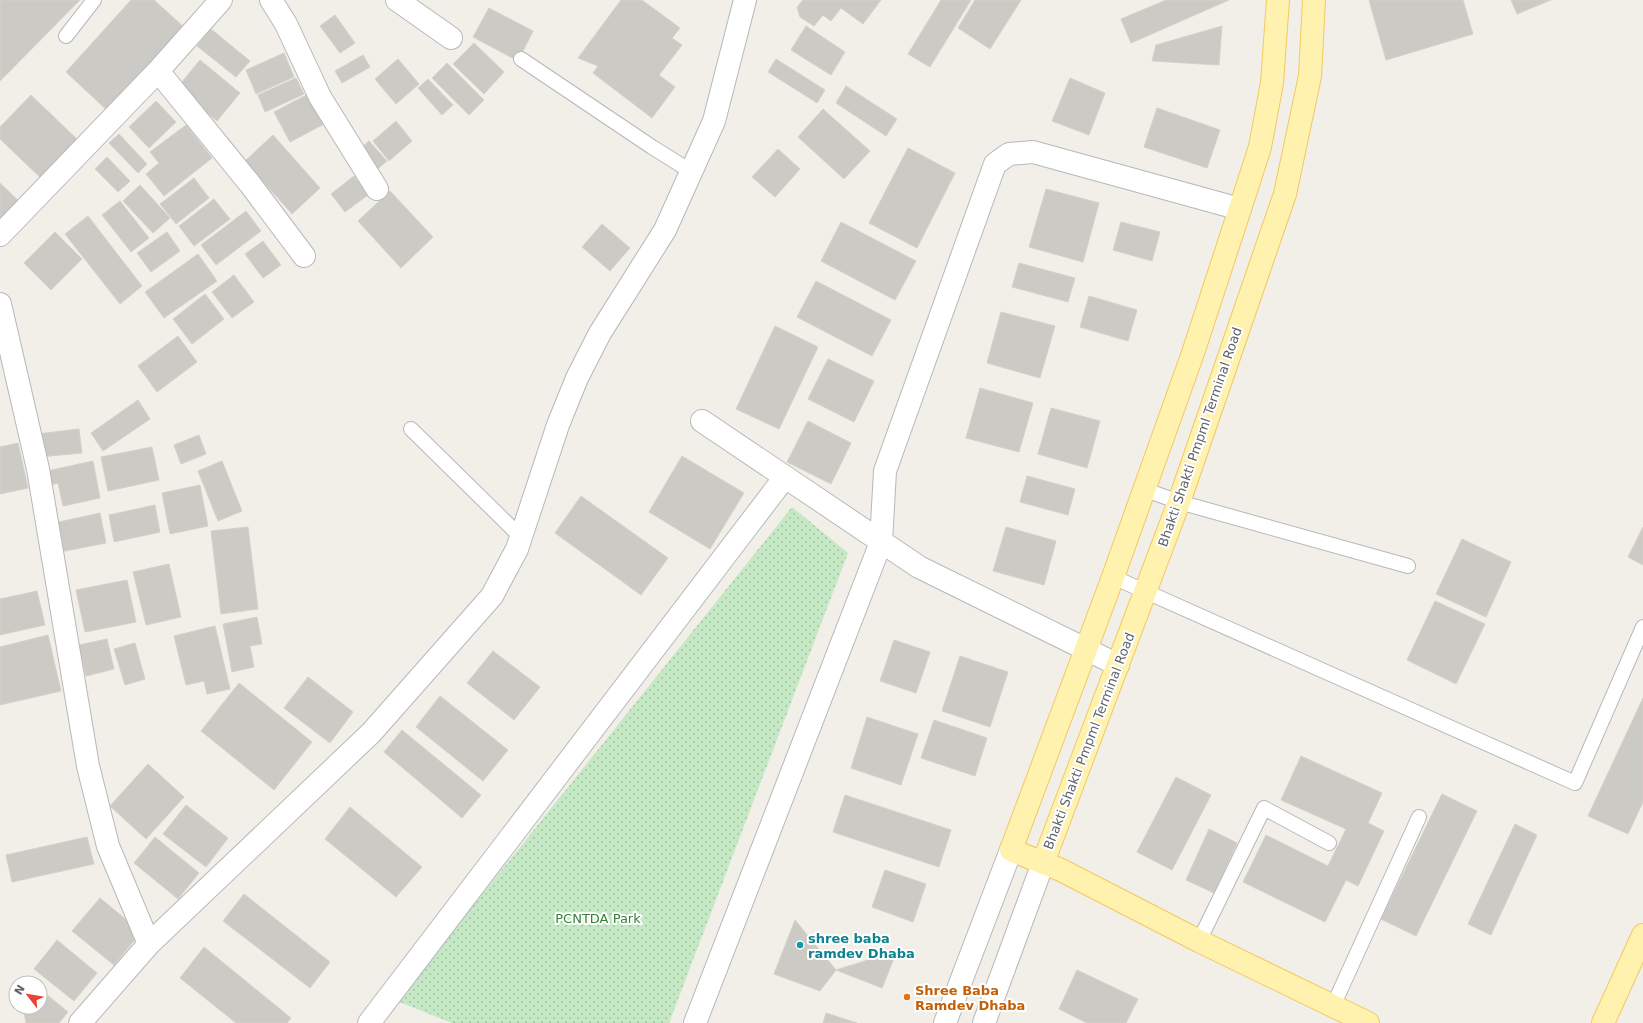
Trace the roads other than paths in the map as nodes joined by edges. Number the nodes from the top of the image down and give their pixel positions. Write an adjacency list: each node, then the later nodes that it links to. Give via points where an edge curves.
1 (94, 0): 8 (lane)
2 (222, 0): 11 (street)
3 (271, 0): 13 (street, via 286,24 320,96)
4 (397, 0): 9 (street)
5 (746, 0): 12 (street, via 714,121)
6 (1278, 0): 14 (main road, via 1272,84 1260,147)
7 (1314, 0): 22 (main road, Bhakti Shakti Pmpml Terminal Road, via 1310,76 1285,194)
8 (66, 36)
9 (451, 38)
10 (521, 58): 12 (lane)
11 (158, 71): 15 (street); 16 (street, via 250,184)
12 (692, 172): 23 (street, via 665,230 600,333 577,378 558,425)
13 (377, 189)
14 (1240, 209): 21 (main road, via 1193,353); 24 (street, via 1033,152 1009,154 994,164 885,471)
15 (0, 235)
16 (304, 256)
17 (0, 304): 37 (street, via 38,469 88,766 108,846)
18 (702, 421): 20 (street)
19 (410, 429): 23 (lane)
20 (785, 477): 24 (street); 40 (street)
21 (1143, 489): 22 (lane); 26 (main road)
22 (1179, 502): 25 (lane); 27 (main road, Bhakti Shakti Pmpml Terminal Road)
23 (521, 537): 37 (street, via 492,596 371,733)
24 (881, 542): 29 (street, via 919,567); 41 (street)
25 (1408, 566)
26 (1113, 577): 27 (lane); 29 (main road)
27 (1146, 592): 28 (lane, via 1575,783); 30 (main road, Bhakti Shakti Pmpml Terminal Road)
28 (1643, 627)
29 (1086, 649): 30 (street); 33 (main road)
30 (1118, 665): 34 (main road, Bhakti Shakti Pmpml Terminal Road)
31 (1419, 817): 38 (lane)
32 (1329, 843): 36 (lane, via 1264,808)
33 (1011, 850): 34 (main road); 42 (street)
34 (1043, 863): 36 (main road); 43 (street)
35 (1643, 935): 45 (main road)
36 (1199, 941): 38 (main road)
37 (149, 944): 39 (street)
38 (1333, 1006): 44 (main road)
39 (80, 1023)
40 (369, 1023)
41 (695, 1023)
42 (945, 1023)
43 (984, 1023)
44 (1368, 1023)
45 (1603, 1023)

